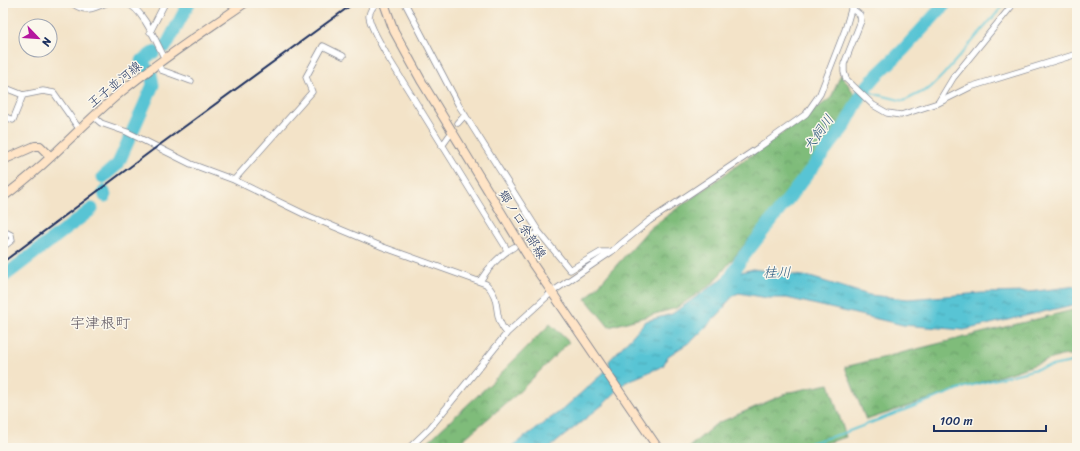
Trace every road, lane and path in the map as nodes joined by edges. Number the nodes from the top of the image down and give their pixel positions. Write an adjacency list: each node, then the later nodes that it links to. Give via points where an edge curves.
1 (72, 3): 2 (street, via 86,10)
2 (106, 3)
3 (126, 3): 11 (street, via 138,10)
4 (165, 3): 11 (street)
5 (245, 3): 14 (main road, 王子並河線)
6 (377, 3): 25 (street, via 372,6 369,16 375,33)
7 (384, 3): 38 (main road, 郷ノ口余部線, via 394,31 422,82)
8 (406, 3): 19 (street)
9 (1014, 3): 18 (street, via 953,78)
10 (852, 5): 18 (street, via 860,15 861,22 844,64 844,72 853,87 873,105 887,113 901,115); 36 (street, via 820,94 806,114 649,221)
11 (150, 32): 14 (street)
12 (1077, 54): 18 (street, via 970,87)
13 (343, 56): 28 (street, via 323,46 306,77 312,92)
14 (159, 63): 15 (street, via 161,70); 21 (main road, 王子並河線)
15 (191, 81)
16 (3, 87): 17 (street)
17 (23, 95): 20 (street, via 13,120); 23 (street, via 43,91 54,93)
18 (938, 103)
19 (465, 115): 22 (street); 31 (street)
20 (3, 116)
21 (93, 116): 23 (main road, 王子並河線); 28 (street, via 102,123 127,132 191,164)
22 (458, 123)
23 (80, 130): 26 (main road, 王子並河線)
24 (448, 136): 25 (street)
25 (442, 146): 35 (street)
26 (51, 158): 27 (main road, via 40,146 35,146); 29 (main road, 王子並河線)
27 (3, 160)
28 (234, 180): 37 (street, via 306,215 383,247)
29 (3, 198)
30 (3, 231): 33 (street, via 11,235 12,240)
31 (539, 232): 32 (street); 36 (street, via 570,270 601,252)
32 (531, 236)
33 (3, 247)
34 (514, 247): 35 (street)
35 (507, 251): 37 (street)
36 (611, 252): 38 (street)
37 (480, 281): 39 (street, via 491,288 495,296 498,317)
38 (552, 292): 39 (street); 41 (main road, 郷ノ口余部線)
39 (507, 333): 40 (street, via 430,428)
40 (409, 448)
41 (658, 448)

